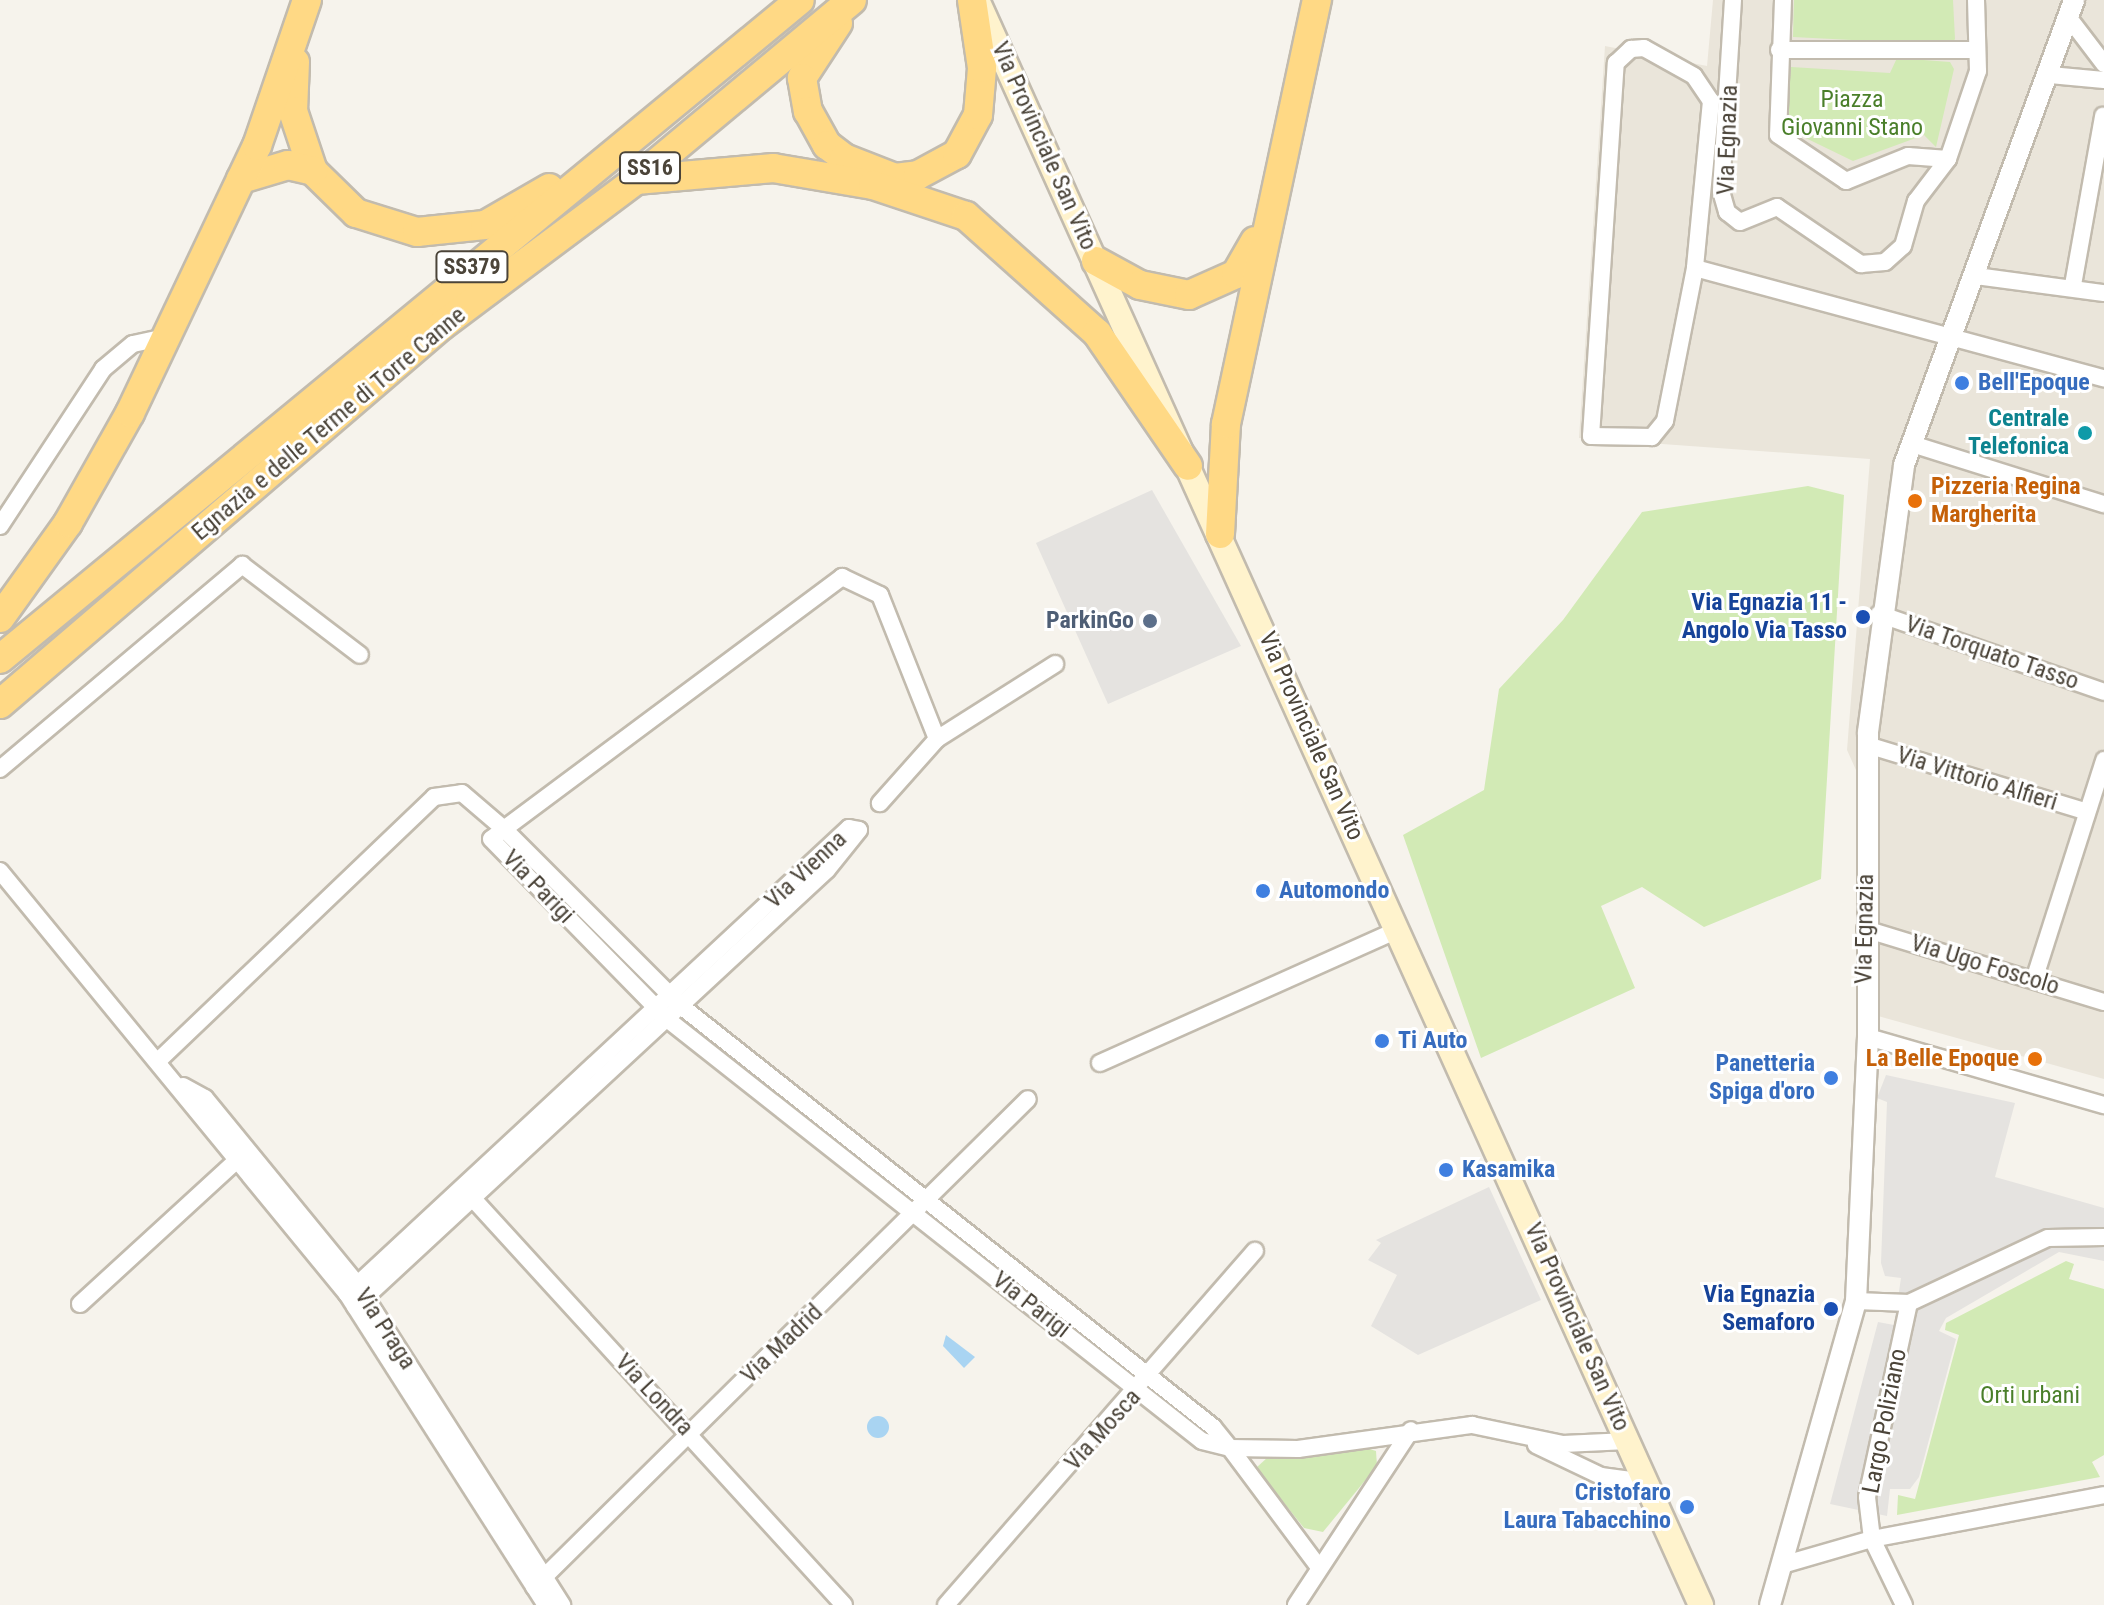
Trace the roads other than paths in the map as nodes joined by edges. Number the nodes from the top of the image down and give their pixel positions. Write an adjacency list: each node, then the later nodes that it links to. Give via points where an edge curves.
1 (307, 0): 12 (highway)
2 (800, 0): 11 (highway, Egnazia e delle Terme di Torre Canne / SS379)
3 (852, 0): 23 (highway, Egnazia e delle Terme di Torre Canne / SS16)
4 (860, 0): 5 (highway, via 802,78 808,111 827,145 844,158 895,178 945,164 978,115 981,55)
5 (975, 0): 25 (main road, Via Provinciale San Vito)
6 (1317, 0): 24 (highway)
7 (1733, 0): 19 (street, Via Egnazia, via 1721,191 1727,212 1740,222 1777,207 1849,259 1885,262 1903,246 1916,201)
8 (1783, 0): 13 (street)
9 (1976, 0): 14 (street)
10 (2071, 5): 15 (street); 16 (street, Via Egnazia)
11 (758, 34): 21 (highway, via 735,42 567,177 485,225 417,232 356,213); 41 (highway, Egnazia e delle Terme di Torre Canne / SS379)
12 (295, 35): 21 (highway, via 293,111); 22 (highway)
13 (1779, 50): 14 (street); 19 (street, via 1778,135 1846,181 1908,156)
14 (1977, 50): 19 (street, via 1978,71)
15 (2104, 64)
16 (2050, 75): 17 (street); 27 (street, Via Egnazia)
17 (2104, 80)
18 (2103, 116): 20 (street)
19 (1948, 159)
20 (2102, 167): 28 (street)
21 (313, 171): 22 (highway, via 288,165)
22 (241, 179): 31 (highway)
23 (636, 180): 34 (highway, via 773,168 873,185 966,216 1097,333); 44 (highway, Egnazia e delle Terme di Torre Canne / SS16, via 441,326)
24 (1263, 227): 25 (highway, via 1236,274 1189,295 1140,285); 37 (highway, via 1226,424)
25 (1096, 261): 34 (main road, Via Provinciale San Vito)
26 (1695, 268): 26 (street, via 1711,101 1694,76 1644,48 1631,49 1616,63 1591,436 1652,437 1665,421); 30 (street)
27 (1976, 276): 28 (street); 30 (street, Via Egnazia)
28 (2073, 285): 29 (street)
29 (2104, 293)
30 (1955, 334): 32 (street); 33 (street, Via Egnazia)
31 (165, 337): 36 (street, via 133,344 103,369); 39 (highway, via 68,523)
32 (2104, 378)
33 (1912, 444): 35 (street); 38 (street, Via Egnazia)
34 (1188, 466): 37 (main road, Via Provinciale San Vito)
35 (2104, 504)
36 (0, 526)
37 (1220, 534): 54 (main road, Via Provinciale San Vito)
38 (1879, 614): 43 (street, Via Torquato Tasso); 46 (street, Via Egnazia)
39 (0, 618)
40 (360, 655): 48 (street, via 242,565)
41 (0, 659)
42 (1055, 664): 45 (street)
43 (2104, 692)
44 (0, 704)
45 (937, 739): 49 (street); 51 (street, via 880,595 842,577)
46 (1867, 745): 50 (street, Via Vittorio Alfieri); 53 (street, Via Egnazia)
47 (2104, 760): 50 (street)
48 (0, 769)
49 (880, 803)
50 (2087, 812): 55 (street)
51 (504, 829): 56 (street, Via Parigi); 58 (street, Via Parigi, via 491,839); 60 (street, via 462,793 434,797)
52 (3, 879): 60 (street, Via Praga)
53 (1865, 929): 55 (street, Via Ugo Foscolo); 59 (street, Via Egnazia)
54 (1398, 930): 61 (street); 78 (main road, Via Provinciale San Vito)
55 (2034, 980): 57 (street, Via Ugo Foscolo)
56 (676, 1001): 56 (street, Via Vienna, via 827,870 859,830 849,828); 58 (street, Via Vienna); 67 (street, Via Parigi)
57 (2104, 1002)
58 (661, 1014): 66 (street, Via Vienna); 67 (street, Via Parigi)
59 (1868, 1037): 64 (street); 71 (street, Via Egnazia)
60 (158, 1061): 62 (street, Via Praga)
61 (1100, 1063)
62 (175, 1082): 65 (street, Via Praga); 70 (street, Via Praga, via 205,1098)
63 (1028, 1099): 67 (street, Via Madrid)
64 (2104, 1105)
65 (238, 1159): 70 (street, Via Praga); 73 (street)
66 (467, 1192): 70 (street, Via Vienna); 76 (street, Via Londra)
67 (920, 1208): 74 (street, Via Parigi); 76 (street, Via Madrid)
68 (2104, 1237): 72 (street, via 2048,1238)
69 (1255, 1251): 74 (street, Via Mosca)
70 (356, 1296): 85 (street, Via Praga)
71 (1856, 1301): 72 (street); 83 (street, Via Egnazia)
72 (1909, 1303): 82 (street, Largo Poliziano, via 1867,1497)
73 (80, 1304)
74 (1145, 1385): 79 (street, Via Parigi); 90 (street, Via Mosca)
75 (1411, 1430): 77 (street, via 1472,1425); 79 (street, via 1298,1449); 84 (street)
76 (690, 1434): 85 (street, Via Madrid); 89 (street, Via Londra)
77 (1524, 1440): 78 (street, via 1600,1447); 80 (street, via 1601,1476)
78 (1628, 1441): 80 (main road, Via Provinciale San Vito)
79 (1230, 1448): 84 (street, Via Parigi)
80 (1646, 1482): 92 (main road, Via Provinciale San Vito)
81 (2104, 1495): 82 (street)
82 (1872, 1539): 83 (street); 94 (street, Largo Poliziano)
83 (1782, 1565): 86 (street, Via Egnazia)
84 (1318, 1566): 91 (street)
85 (539, 1582): 87 (street, Via Praga); 88 (street, Via Praga)
86 (1773, 1595): 93 (street, Via Egnazia)
87 (546, 1605)
88 (562, 1605)
89 (844, 1605)
90 (946, 1605)
91 (1296, 1605)
92 (1701, 1605)
93 (1755, 1605)
94 (1904, 1605)

